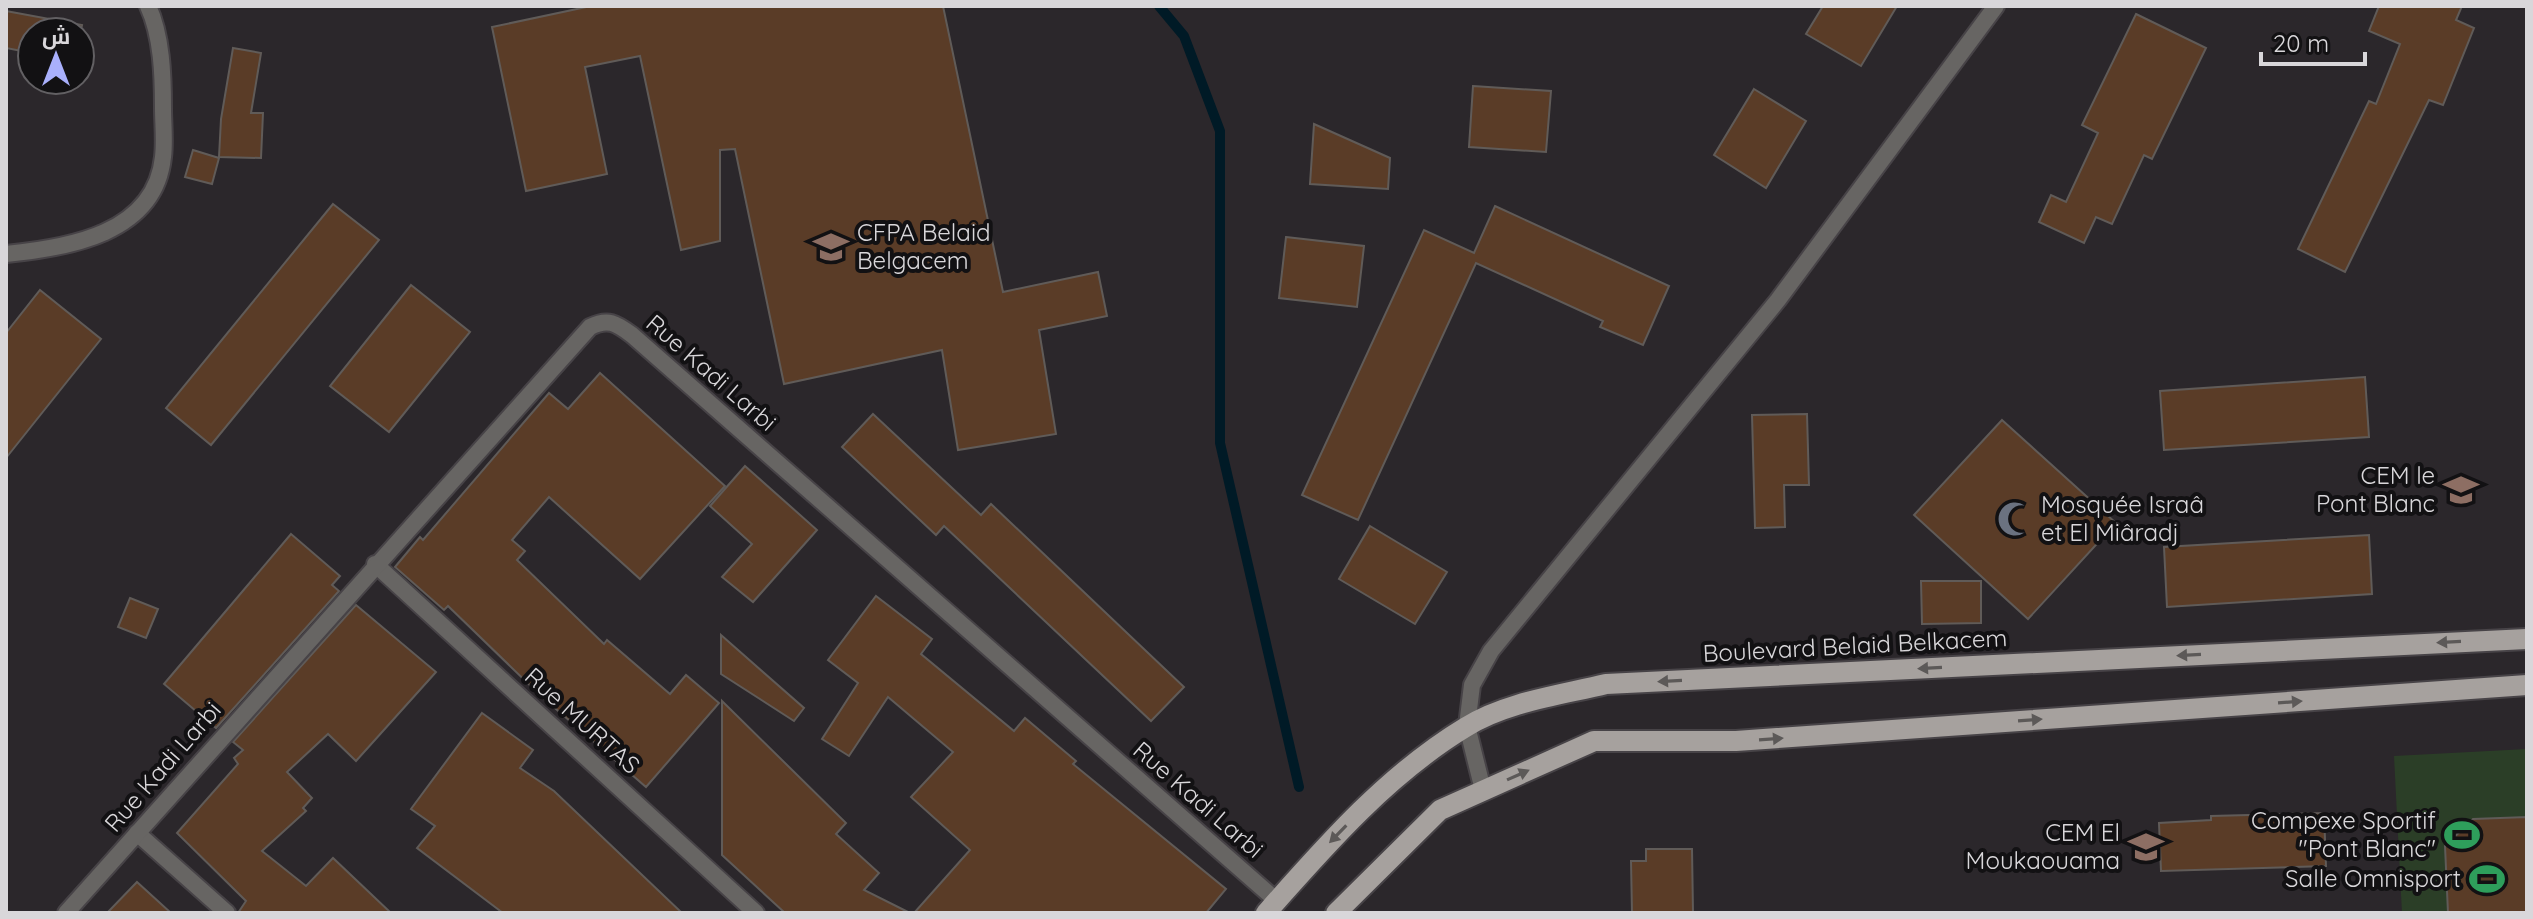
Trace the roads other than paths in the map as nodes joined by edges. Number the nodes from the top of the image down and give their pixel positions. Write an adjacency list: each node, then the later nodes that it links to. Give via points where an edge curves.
1 (148, 6): 3 (street, via 163,82 163,160 146,203 115,230)
2 (1996, 6): 7 (street, via 1778,300 1491,651 1472,685)
3 (6, 254)
4 (375, 564): 9 (street, Rue Kadi Larbi); 10 (street, Rue Kadi Larbi, via 590,327 603,320 616,323); 13 (street, Rue MURTAS)
5 (2527, 639): 7 (main road, Boulevard Belaid Belkacem, one-way to 7, via 1606,684 1522,705)
6 (2527, 685): 8 (main road, one-way to 6, via 1594,741 1736,741)
7 (1467, 726): 8 (street); 10 (main road, Boulevard Belaid Belkacem, one-way to 10, via 1374,798)
8 (1483, 790): 14 (main road, via 1440,810)
9 (137, 833): 11 (street, Rue Kadi Larbi); 12 (street)
10 (1272, 907)
11 (66, 913)
12 (227, 913)
13 (756, 913)
14 (1336, 913)

